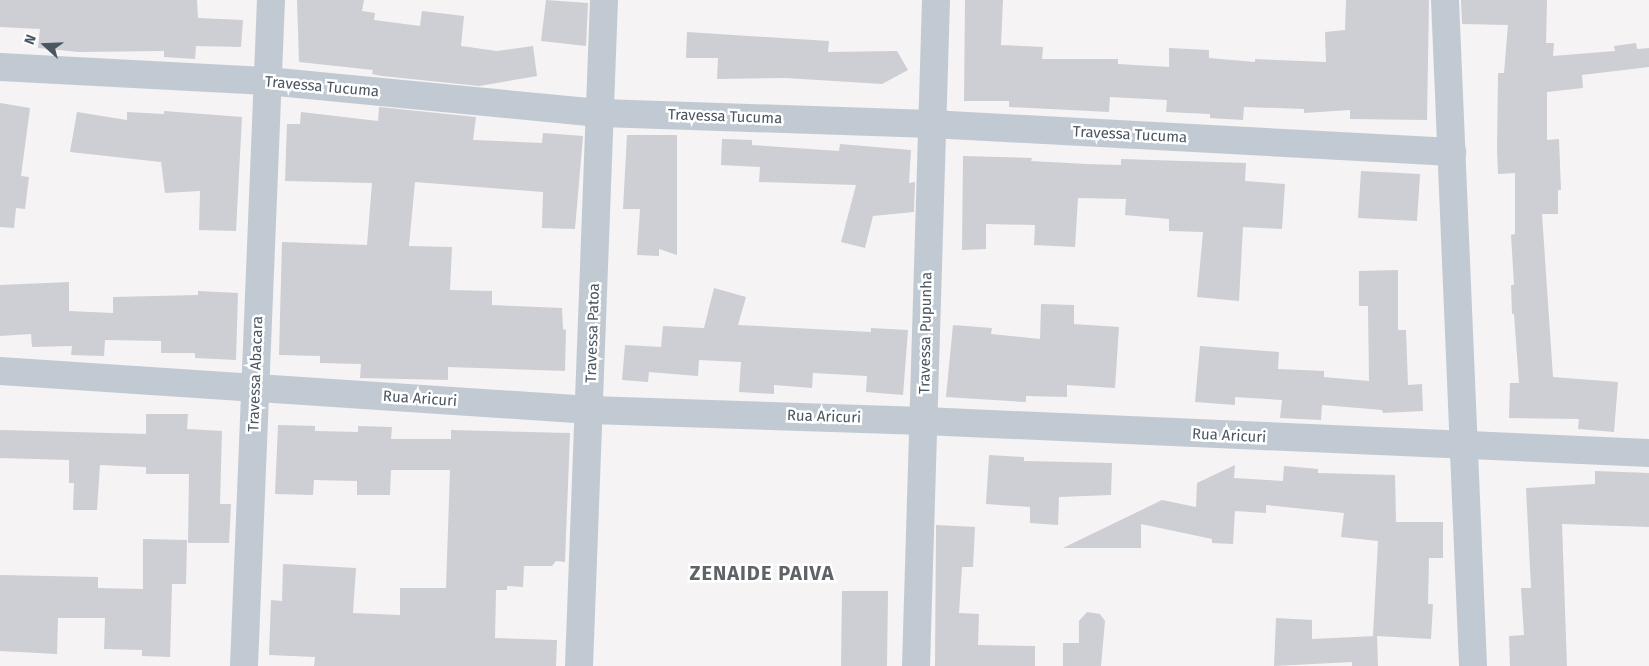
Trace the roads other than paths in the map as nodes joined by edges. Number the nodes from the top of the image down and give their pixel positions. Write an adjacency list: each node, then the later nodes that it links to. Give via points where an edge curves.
1 (271, 0): 6 (street, Travessa Abacara)
2 (604, 0): 7 (street, Travessa Patoa)
3 (936, 0): 8 (street, Travessa Pupunha)
4 (1445, 0): 9 (street)
5 (0, 68): 6 (street, Travessa Tucuma)
6 (267, 81): 7 (street, Travessa Tucuma); 11 (street, Travessa Abacara)
7 (601, 113): 8 (street, Travessa Tucuma); 12 (street, Travessa Patoa)
8 (931, 124): 9 (street, Travessa Tucuma); 13 (street, Travessa Pupunha)
9 (1452, 152): 14 (street)
10 (0, 371): 11 (street, Rua Aricuri)
11 (255, 389): 12 (street, Rua Aricuri); 16 (street, Travessa Abacara)
12 (590, 410): 13 (street, Rua Aricuri); 17 (street, Travessa Patoa)
13 (924, 421): 14 (street, Rua Aricuri); 18 (street, Travessa Pupunha)
14 (1465, 447): 15 (street, Rua Aricuri); 19 (street)
15 (1649, 453)
16 (244, 666)
17 (579, 666)
18 (916, 666)
19 (1473, 666)

